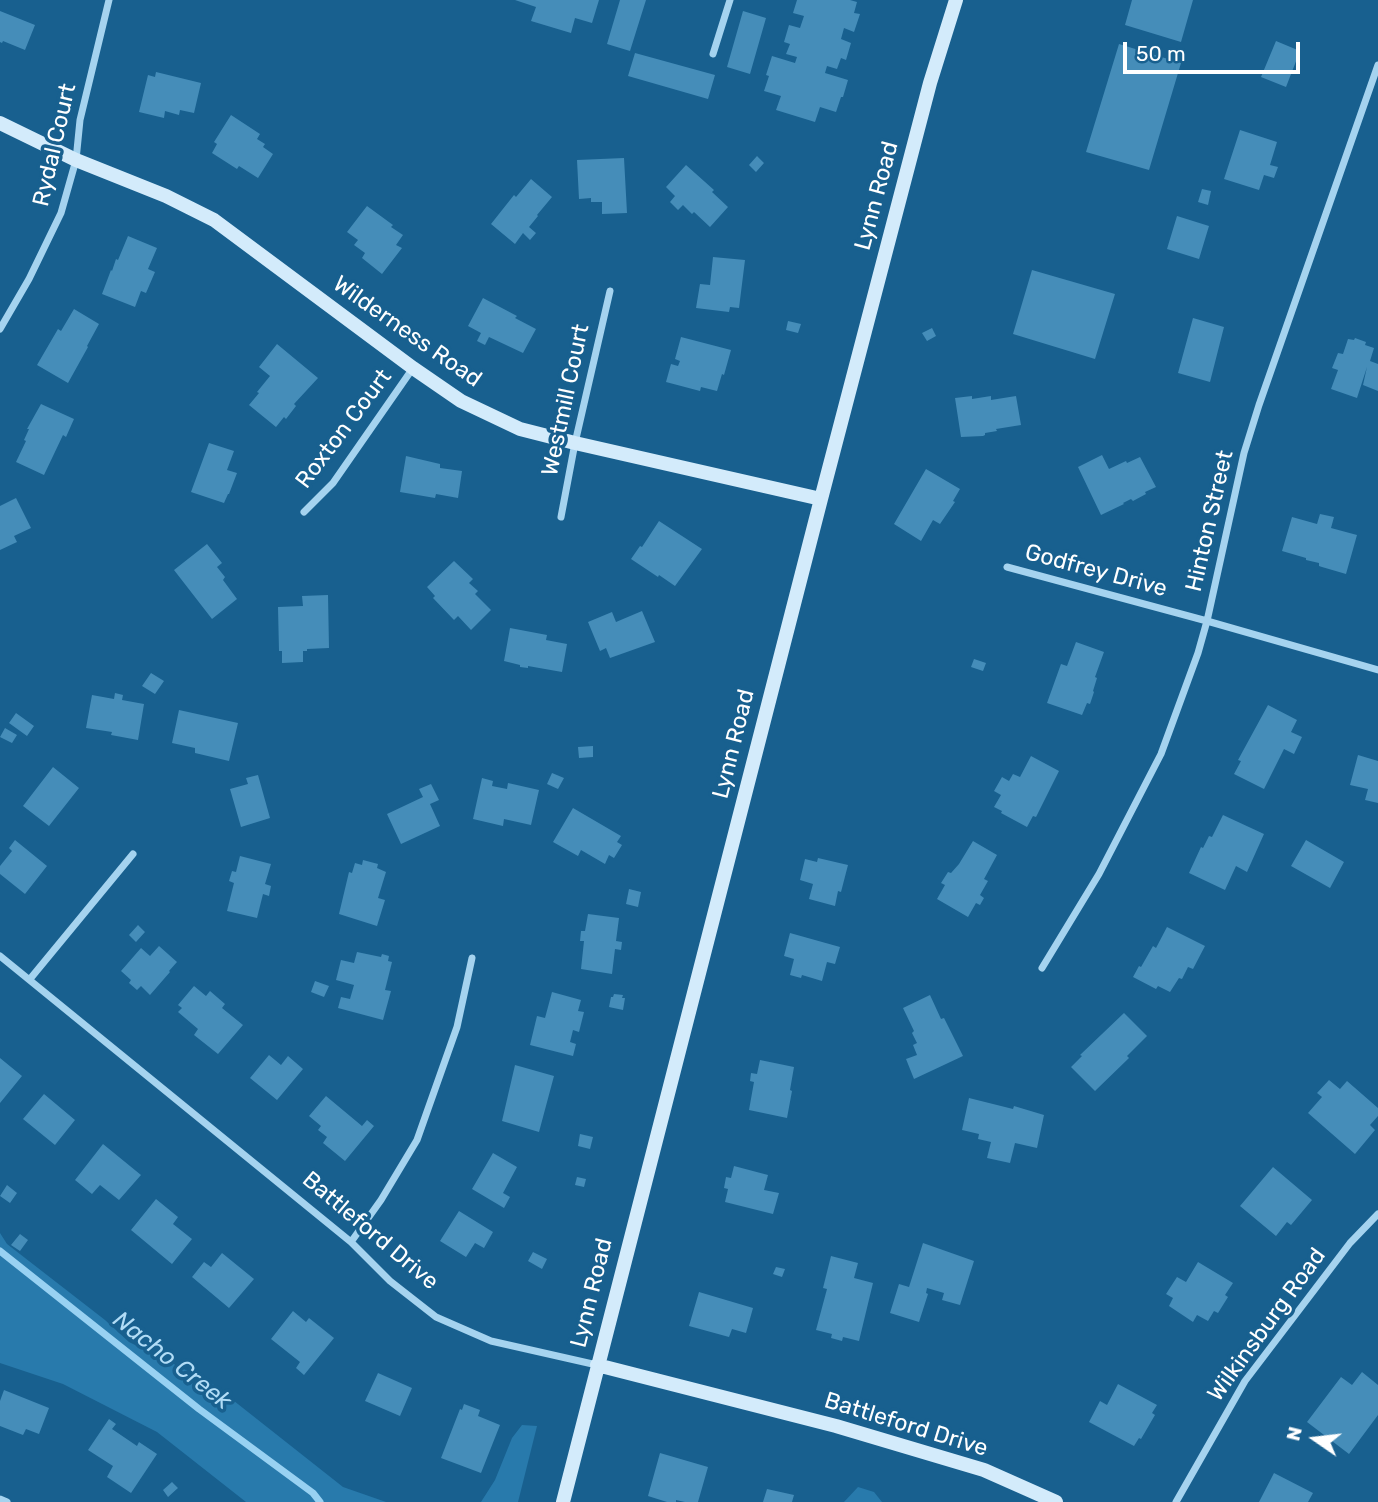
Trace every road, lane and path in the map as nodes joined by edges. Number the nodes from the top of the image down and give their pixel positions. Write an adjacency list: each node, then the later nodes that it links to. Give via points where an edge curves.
1 (109, 0): 7 (street, Rydal Court, via 80,120)
2 (730, 0): 4 (street)
3 (956, 0): 12 (main road, Lynn Road)
4 (713, 54)
5 (1378, 65): 16 (street, Hinton Street, via 1244,453)
6 (0, 123): 7 (main road, Wilderness Road)
7 (76, 160): 9 (street, Rydal Court, via 61,213); 10 (main road, Wilderness Road, via 166,195 214,220)
8 (610, 291): 11 (street, Westmill Court)
9 (0, 330)
10 (413, 368): 11 (main road, Wilderness Road, via 461,401 520,429); 13 (street, Roxton Court, via 333,483)
11 (575, 443): 12 (main road, Wilderness Road); 14 (street, Westmill Court)
12 (821, 499): 25 (main road, Lynn Road)
13 (304, 512)
14 (561, 517)
15 (1007, 567): 16 (street, Godfrey Drive)
16 (1207, 621): 17 (street, Godfrey Drive); 21 (street, Hinton Street, via 1161,754 1099,874)
17 (1378, 670)
18 (133, 854): 22 (street)
19 (0, 956): 22 (street, Battleford Drive)
20 (472, 958): 24 (street, via 457,1027 417,1140)
21 (1042, 968)
22 (30, 979): 24 (street, Battleford Drive)
23 (1378, 1214): 30 (street, Wilkinsburg Road, via 1350,1243 1245,1381)
24 (351, 1242): 25 (street, Battleford Drive, via 436,1317 491,1341)
25 (597, 1365): 28 (main road, Lynn Road); 29 (main road, Battleford Drive, via 836,1426 984,1471)
26 (0, 1499): 27 (street)
27 (7, 1502)
28 (563, 1502)
29 (1056, 1502)
30 (1176, 1502)

